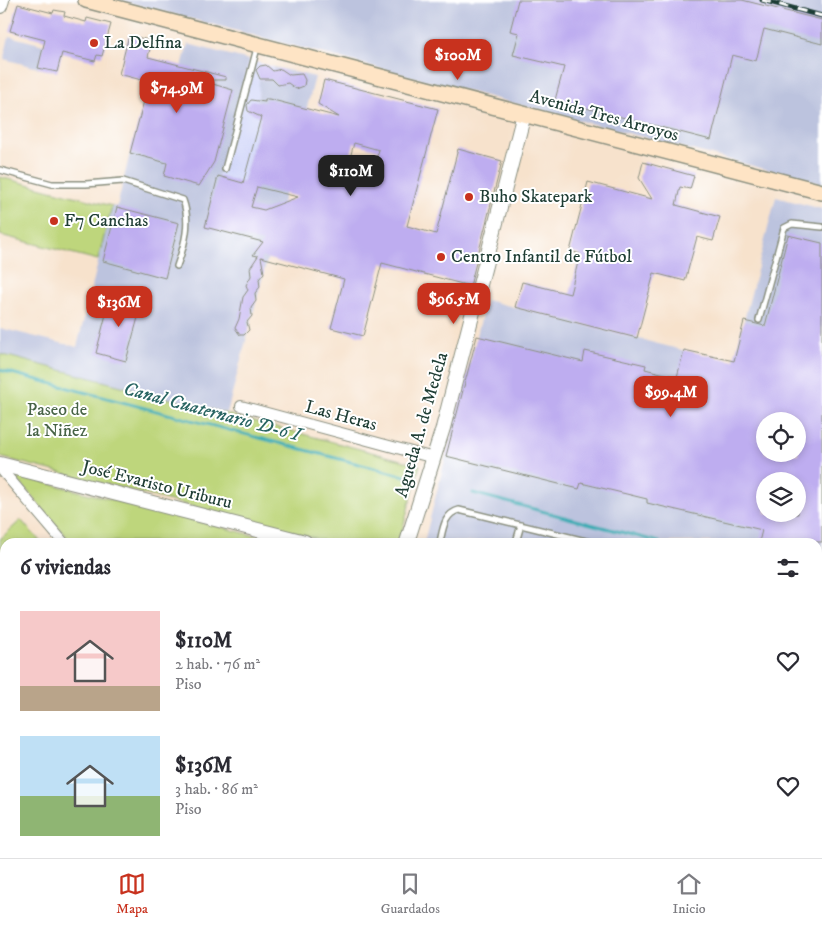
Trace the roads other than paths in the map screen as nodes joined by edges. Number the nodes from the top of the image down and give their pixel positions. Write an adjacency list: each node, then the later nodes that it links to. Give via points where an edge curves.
1 (2, 0): 3 (street)
2 (86, 0): 4 (main road, Avenida Tres Arroyos)
3 (0, 6)
4 (258, 45): 5 (main road, Avenida Tres Arroyos); 7 (lane)
5 (524, 114): 8 (main road, Avenida Tres Arroyos); 13 (street, Agueda A. de Medela)
6 (0, 170): 10 (lane, via 52,184 123,181 183,200 188,215 183,251)
7 (225, 170)
8 (822, 192)
9 (822, 226): 11 (lane, via 792,224 784,228)
10 (177, 266)
11 (759, 320)
12 (241, 406): 13 (street, Las Heras)
13 (434, 458): 19 (street, Agueda A. de Medela)
14 (0, 464): 18 (street, José Evaristo Uriburu)
15 (0, 468): 17 (street)
16 (520, 525): 20 (lane, via 456,511 447,518); 21 (lane); 22 (lane)
17 (60, 538)
18 (275, 538)
19 (408, 538)
20 (441, 538)
21 (517, 538)
22 (574, 538)

